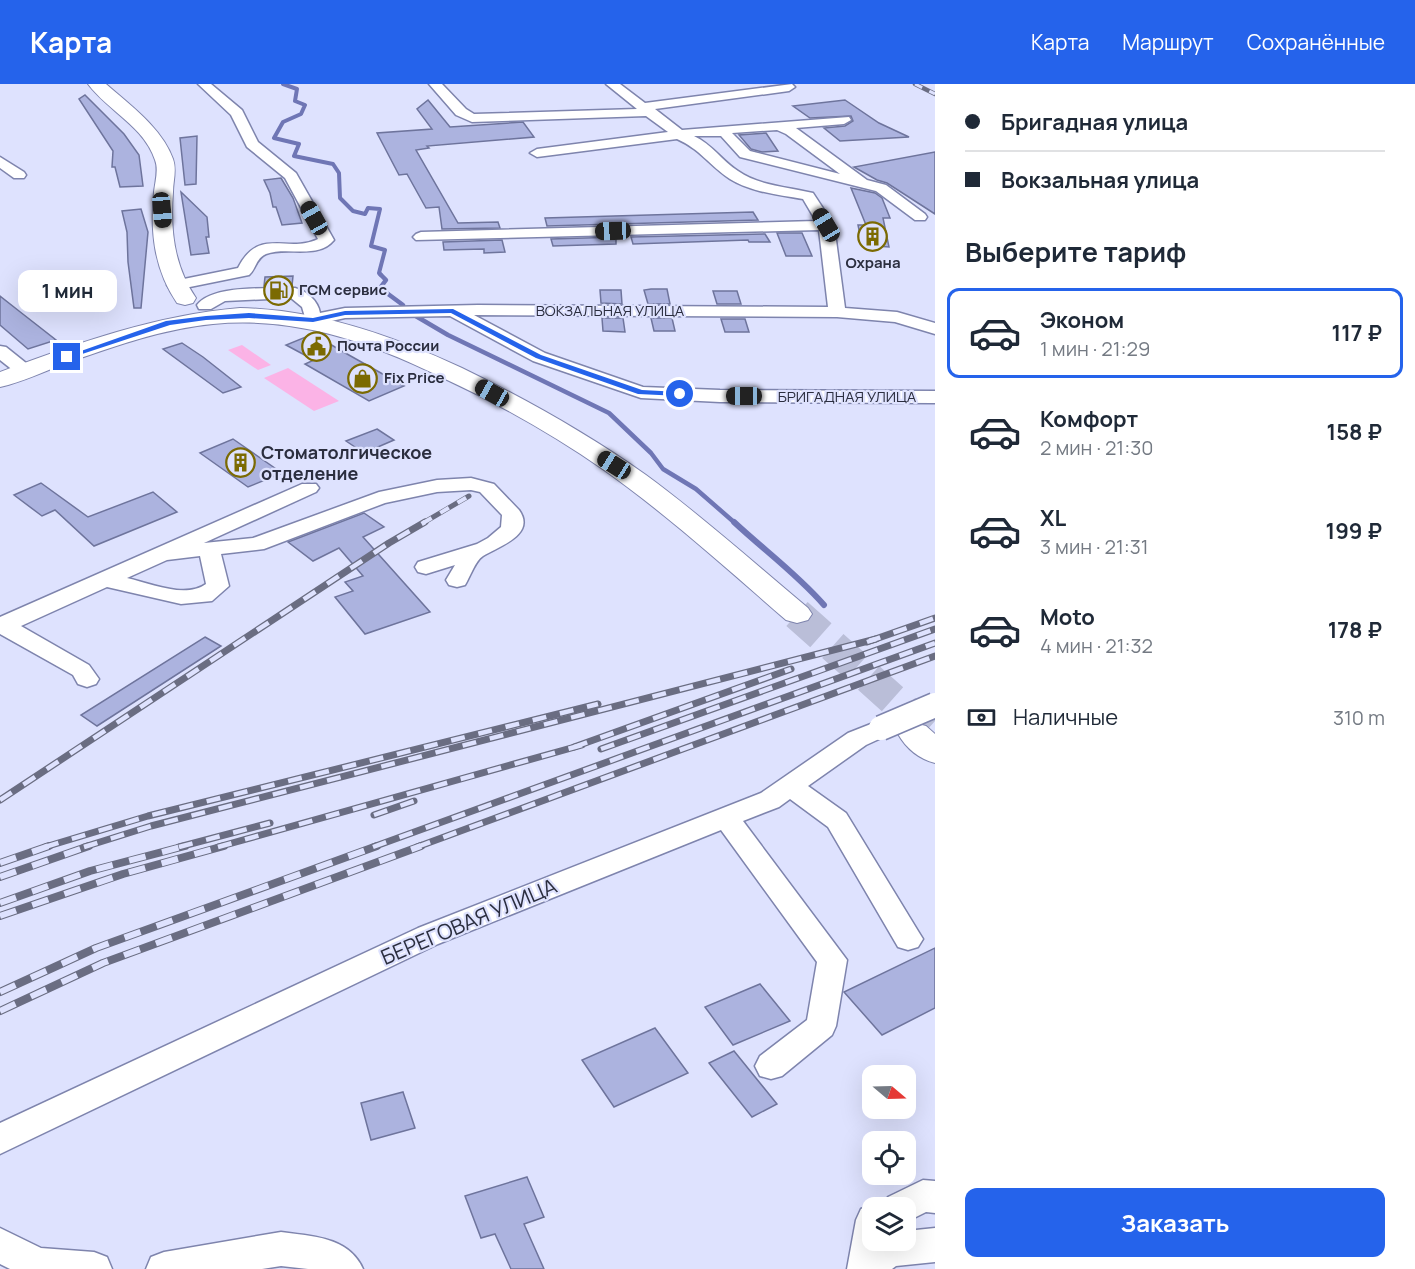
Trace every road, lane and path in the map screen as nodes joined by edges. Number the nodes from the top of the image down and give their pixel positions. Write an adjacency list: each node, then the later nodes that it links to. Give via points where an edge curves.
1 (96, 84): 18 (main road, via 153,138 165,162 162,219 166,258)
2 (204, 84): 18 (street, via 237,113 252,144 291,176 325,238 318,245 256,252 246,270)
3 (435, 84): 6 (street, via 460,112 472,118)
4 (612, 84): 6 (street)
5 (786, 86): 6 (street)
6 (647, 109): 10 (street)
7 (844, 120): 8 (street)
8 (778, 126): 9 (street); 14 (street, via 791,131)
9 (709, 131): 10 (street); 14 (street, via 725,133 745,154)
10 (680, 135): 11 (street); 16 (street, via 698,143 742,180 808,196)
11 (537, 153)
12 (0, 161): 13 (street, via 19,175)
13 (0, 179)
14 (864, 184): 15 (street, via 881,188)
15 (920, 217)
16 (826, 225): 17 (street); 22 (street)
17 (421, 237)
18 (194, 297): 20 (street, via 294,299); 23 (main road); 24 (main road)
19 (453, 311): 21 (street, ВОКЗАЛЬНАЯ УЛИЦА); 22 (street, ВОКЗАЛЬНАЯ УЛИЦА); 30 (street, БРИГАДНАЯ УЛИЦА, via 538,357 641,392)
20 (312, 312): 21 (street, ВОКЗАЛЬНАЯ УЛИЦА); 23 (main road); 26 (main road)
21 (382, 312): 26 (street, via 372,316)
22 (837, 312): 25 (street, ВОКЗАЛЬНАЯ УЛИЦА, via 897,317)
23 (239, 315): 24 (main road)
24 (169, 323): 28 (main road)
25 (935, 329)
26 (366, 336): 38 (main road, via 474,383 614,465 711,541)
27 (0, 351): 28 (street)
28 (25, 371): 29 (main road)
29 (0, 380)
30 (935, 398)
31 (309, 488): 34 (street)
32 (209, 549): 33 (street, via 256,544 379,498 437,486 471,484 487,488 513,514 512,527 502,540); 34 (street); 36 (street, via 218,586 204,596 181,597)
33 (472, 553): 35 (street); 37 (street)
34 (162, 554): 36 (street)
35 (426, 567)
36 (106, 580): 39 (street)
37 (457, 580)
38 (792, 617)
39 (1, 626): 40 (street, via 81,670)
40 (87, 679)
41 (929, 732): 42 (street, БЕРЕГОВАЯ УЛИЦА, bridge, via 881,728 857,739)
42 (790, 786): 43 (street, БЕРЕГОВАЯ УЛИЦА, via 770,800); 44 (street, via 837,820)
43 (726, 818): 45 (street, via 832,960 821,1026); 46 (street, БЕРЕГОВАЯ УЛИЦА, via 428,936)
44 (908, 939)
45 (771, 1066)
46 (0, 1138)
47 (935, 1197): 48 (street)
48 (916, 1200)
49 (0, 1245): 53 (street, via 37,1265)
50 (935, 1245): 55 (street, via 888,1251)
51 (868, 1251): 55 (street)
52 (332, 1264): 54 (street, via 281,1249)
53 (94, 1269)
54 (164, 1269)
55 (865, 1269)

